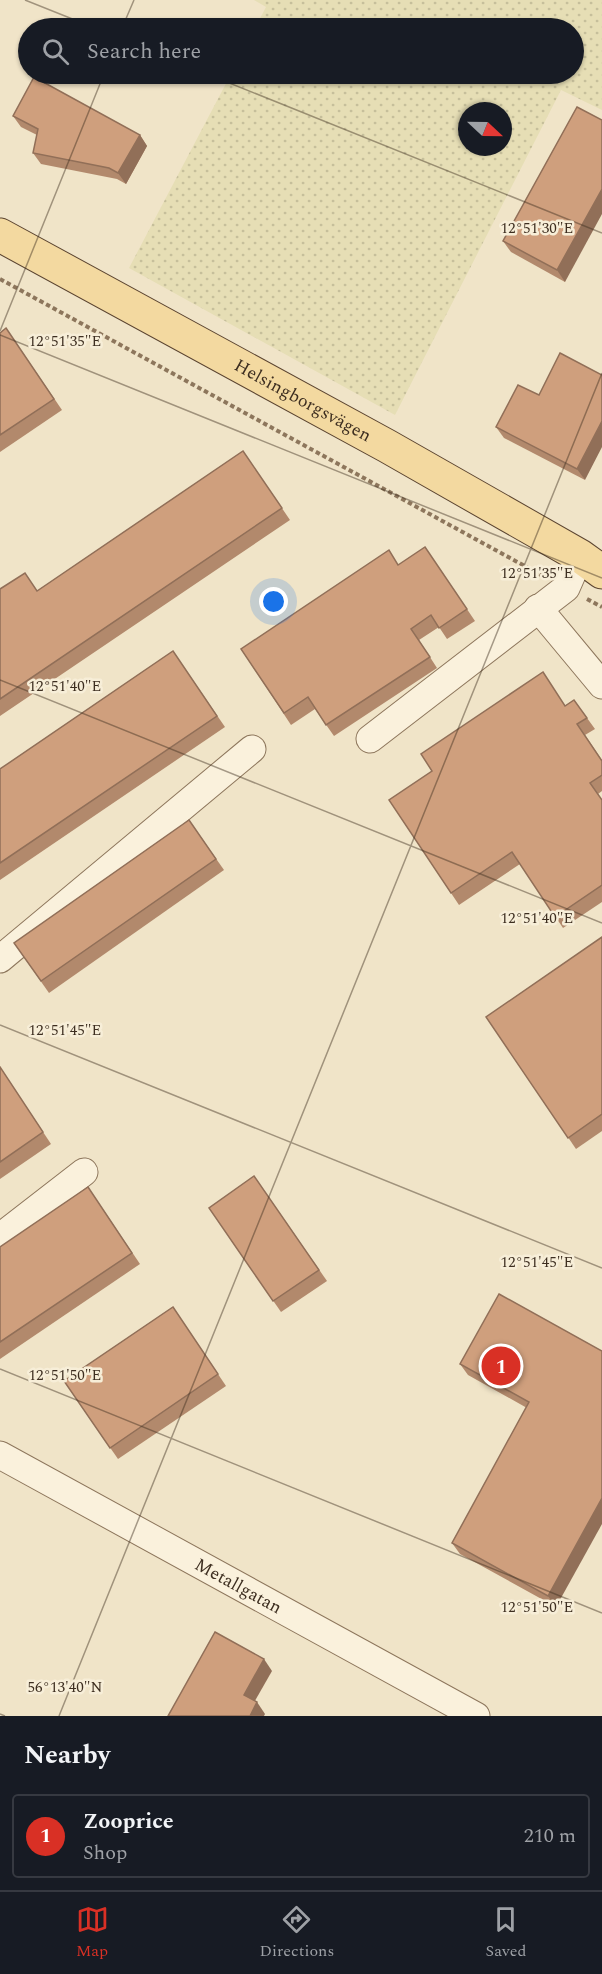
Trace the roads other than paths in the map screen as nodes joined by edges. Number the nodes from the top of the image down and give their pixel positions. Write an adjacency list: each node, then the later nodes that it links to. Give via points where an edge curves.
1 (0, 235): 2 (main road, Helsingborgsvägen, via 387,446)
2 (591, 564): 3 (street)
3 (538, 608): 4 (street); 5 (street)
4 (602, 685)
5 (370, 739)
6 (252, 750): 7 (street)
7 (0, 959)
8 (84, 1172): 9 (street)
9 (0, 1237)
10 (0, 1455): 11 (street, Metallgatan)
11 (476, 1716)

